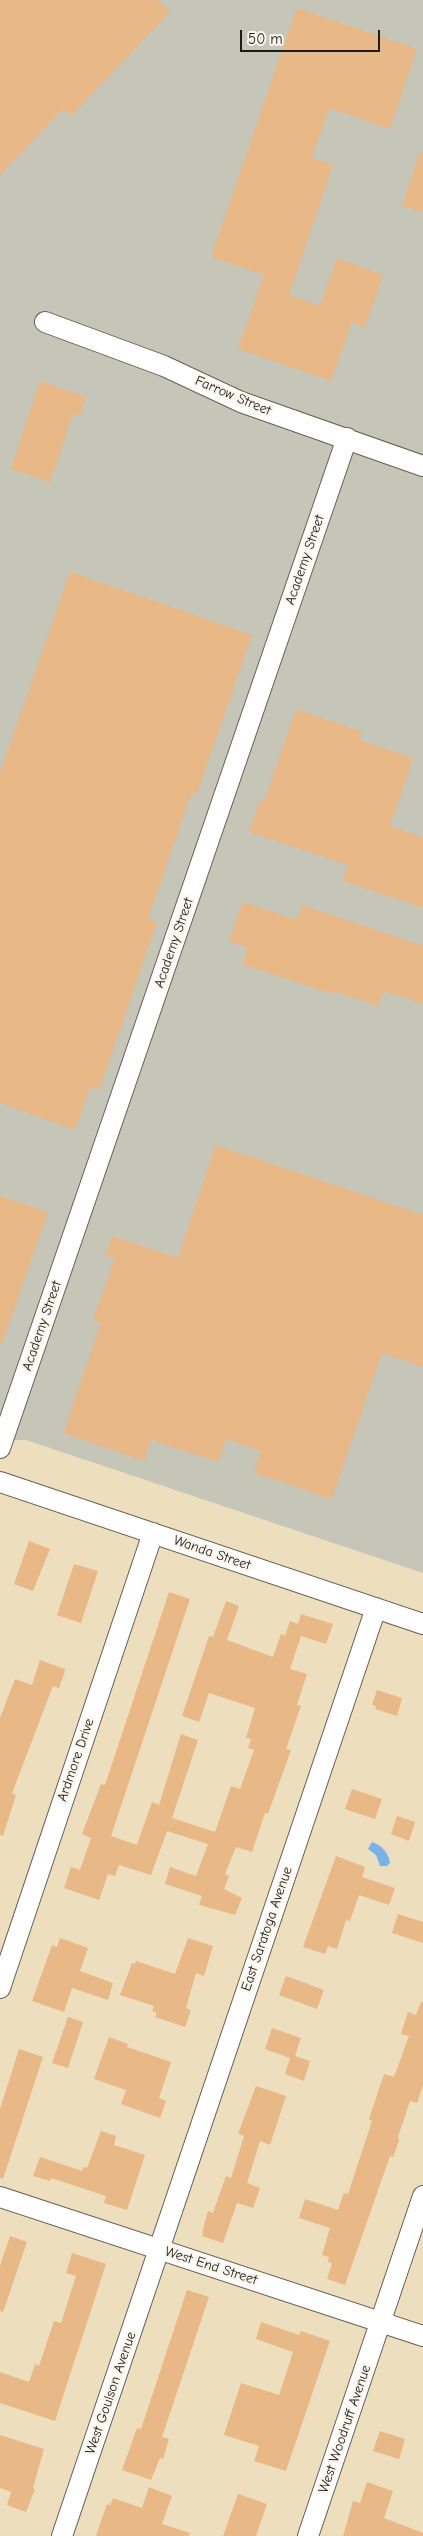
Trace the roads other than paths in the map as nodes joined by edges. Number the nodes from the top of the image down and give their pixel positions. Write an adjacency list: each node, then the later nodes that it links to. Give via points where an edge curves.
1 (44, 322): 2 (street, Farrow Street, via 164,366 241,402)
2 (347, 438): 3 (street, Farrow Street); 4 (street, Academy Street)
3 (423, 466)
4 (0, 1448)
5 (0, 1482): 6 (street, Wanda Street)
6 (153, 1533): 7 (street, Wanda Street); 9 (street, Ardmore Drive)
7 (376, 1608): 8 (street, Wanda Street); 12 (street, East Saratoga Avenue)
8 (423, 1624)
9 (0, 1988)
10 (423, 2196): 13 (street, West Woodruff Avenue)
11 (0, 2197): 12 (street, West End Street)
12 (159, 2249): 13 (street, West End Street); 15 (street, West Goulson Avenue)
13 (380, 2322): 14 (street, West End Street); 16 (street, West Woodruff Avenue)
14 (423, 2336)
15 (62, 2536)
16 (308, 2536)

